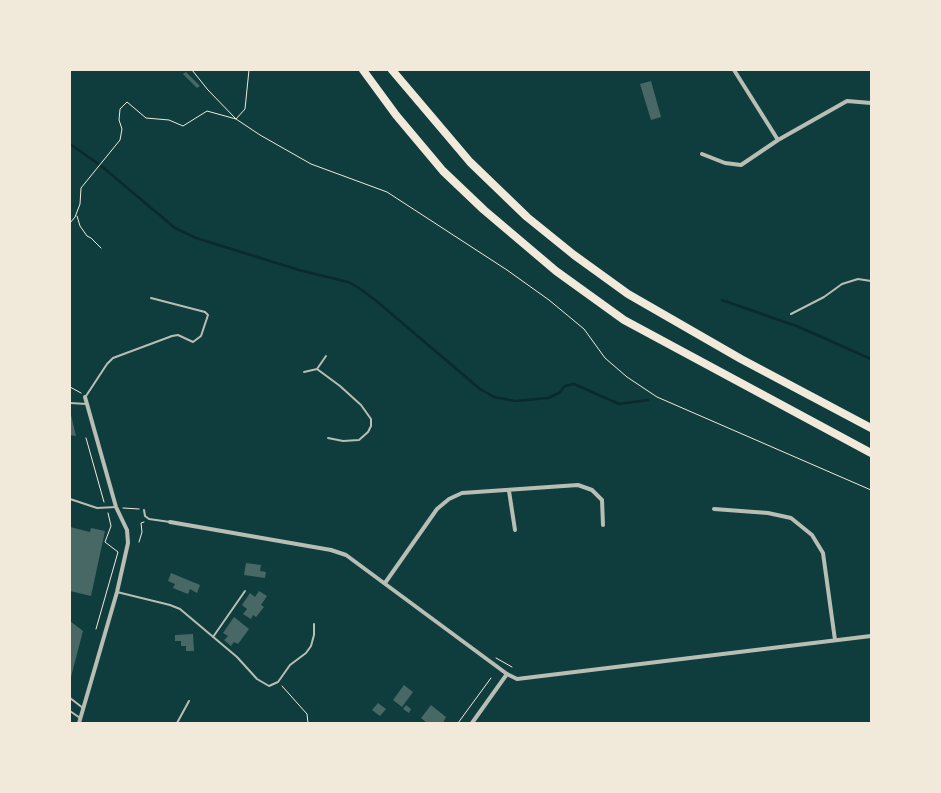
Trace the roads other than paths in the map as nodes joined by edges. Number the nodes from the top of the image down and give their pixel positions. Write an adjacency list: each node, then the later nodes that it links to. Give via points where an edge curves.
1 (363, 70): 18 (highway, via 443,171 556,271 624,320)
2 (392, 70): 16 (highway, via 470,162 527,217 574,255 628,294)
3 (734, 70): 5 (street)
4 (871, 103): 5 (street, via 847,101)
5 (778, 140): 6 (street, via 741,165)
6 (702, 154)
7 (871, 281): 9 (lane, via 858,279 842,284)
8 (150, 298): 13 (lane, via 205,312 208,315 201,336 193,342 178,335 172,336 113,358)
9 (791, 314)
10 (326, 356): 11 (lane)
11 (317, 369): 12 (lane); 17 (lane, via 361,405 372,419 368,432 359,440)
12 (304, 372)
13 (85, 397): 15 (street)
14 (70, 403): 15 (lane)
15 (87, 404): 21 (street)
16 (871, 428)
17 (328, 438)
18 (871, 453)
19 (509, 490): 25 (street, via 578,485 592,490 602,500); 26 (street); 27 (street, via 462,493 449,499 438,509)
20 (70, 499): 21 (lane, via 97,508)
21 (116, 507): 29 (street, via 127,530 128,543)
22 (714, 509): 33 (street, via 791,518 812,535 824,553)
23 (144, 510): 24 (lane, via 150,519)
24 (170, 522): 27 (street, via 331,550 346,555)
25 (603, 525)
26 (515, 530)
27 (385, 583): 34 (street)
28 (245, 591): 32 (lane)
29 (117, 592): 32 (lane, via 176,606); 37 (street)
30 (314, 624): 32 (lane, via 311,646 306,653 290,665 278,682 269,686 257,679)
31 (871, 636): 33 (street)
32 (213, 637)
33 (835, 640): 34 (street, via 520,679)
34 (507, 674): 41 (street)
35 (70, 698): 37 (lane)
36 (189, 701): 40 (lane)
37 (83, 708): 39 (street)
38 (70, 711): 39 (lane)
39 (80, 720)
40 (177, 723)
41 (472, 723)

